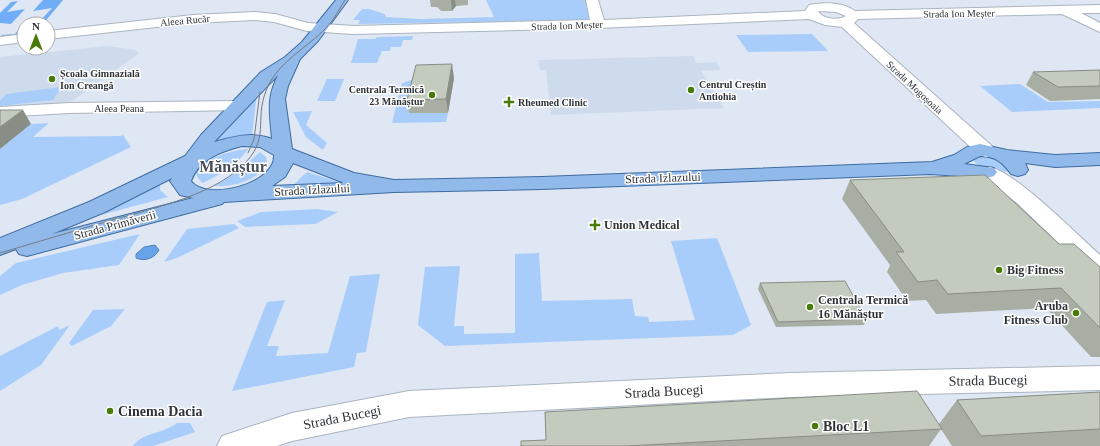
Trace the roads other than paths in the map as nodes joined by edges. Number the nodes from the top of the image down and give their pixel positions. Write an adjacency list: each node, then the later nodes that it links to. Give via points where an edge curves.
1 (342, 0): 10 (main road, Strada Primăverii)
2 (592, 0): 8 (street)
3 (821, 3): 6 (street, via 812,10); 7 (street, via 843,10)
4 (1100, 9): 5 (street, Strada Ion Meșter)
5 (1066, 10): 7 (street, Strada Ion Meșter); 9 (street, Strada Ion Meșter)
6 (812, 15): 7 (street, Strada Ion Meșter, via 825,21); 8 (street, Strada Ion Meșter)
7 (848, 18): 18 (street, Strada Mogoșoaia)
8 (598, 24): 10 (street, Strada Ion Meșter)
9 (1100, 28)
10 (322, 29): 11 (street, Aleea Rucăr, via 255,16 193,19); 14 (main road, Strada Primăverii)
11 (56, 34)
12 (16, 39): 13 (street)
13 (0, 41)
14 (293, 59): 15 (main road, Strada Primăverii, via 278,66); 17 (main road, Strada Primăverii, via 280,86 277,99)
15 (237, 106): 16 (street, Aleea Peana, via 69,108); 19 (main road, Strada Primăverii, via 207,138)
16 (0, 112)
17 (282, 152): 19 (main road, Strada Primăverii, via 268,143 245,141 216,147); 25 (main road, Strada Izlazului, via 350,178); 26 (main road, Strada Primăverii, via 282,167 271,179)
18 (986, 154): 21 (main road, Strada Izlazului); 22 (main road, Strada Izlazului); 23 (main road, via 1014,162); 24 (main road, Strada Izlazului, via 970,162)
19 (192, 160): 26 (main road, Strada Primăverii, via 181,175 185,188 202,196); 28 (main road, Strada Primăverii, via 97,207)
20 (1100, 160): 21 (main road, Strada Izlazului)
21 (1055, 161): 23 (main road, Strada Izlazului)
22 (931, 168): 24 (main road, Strada Izlazului); 25 (main road, Strada Izlazului)
23 (1016, 171): 24 (main road, Strada Izlazului, via 1005,175); 27 (street)
24 (989, 172): 27 (street)
25 (394, 186): 26 (main road, Strada Izlazului)
26 (230, 195): 29 (main road, Strada Primăverii)
27 (1024, 198): 30 (street)
28 (0, 247)
29 (0, 254)
30 (1100, 269)
31 (1100, 378): 32 (street, Strada Bucegi, via 790,385 409,404 292,427)
32 (233, 446)

